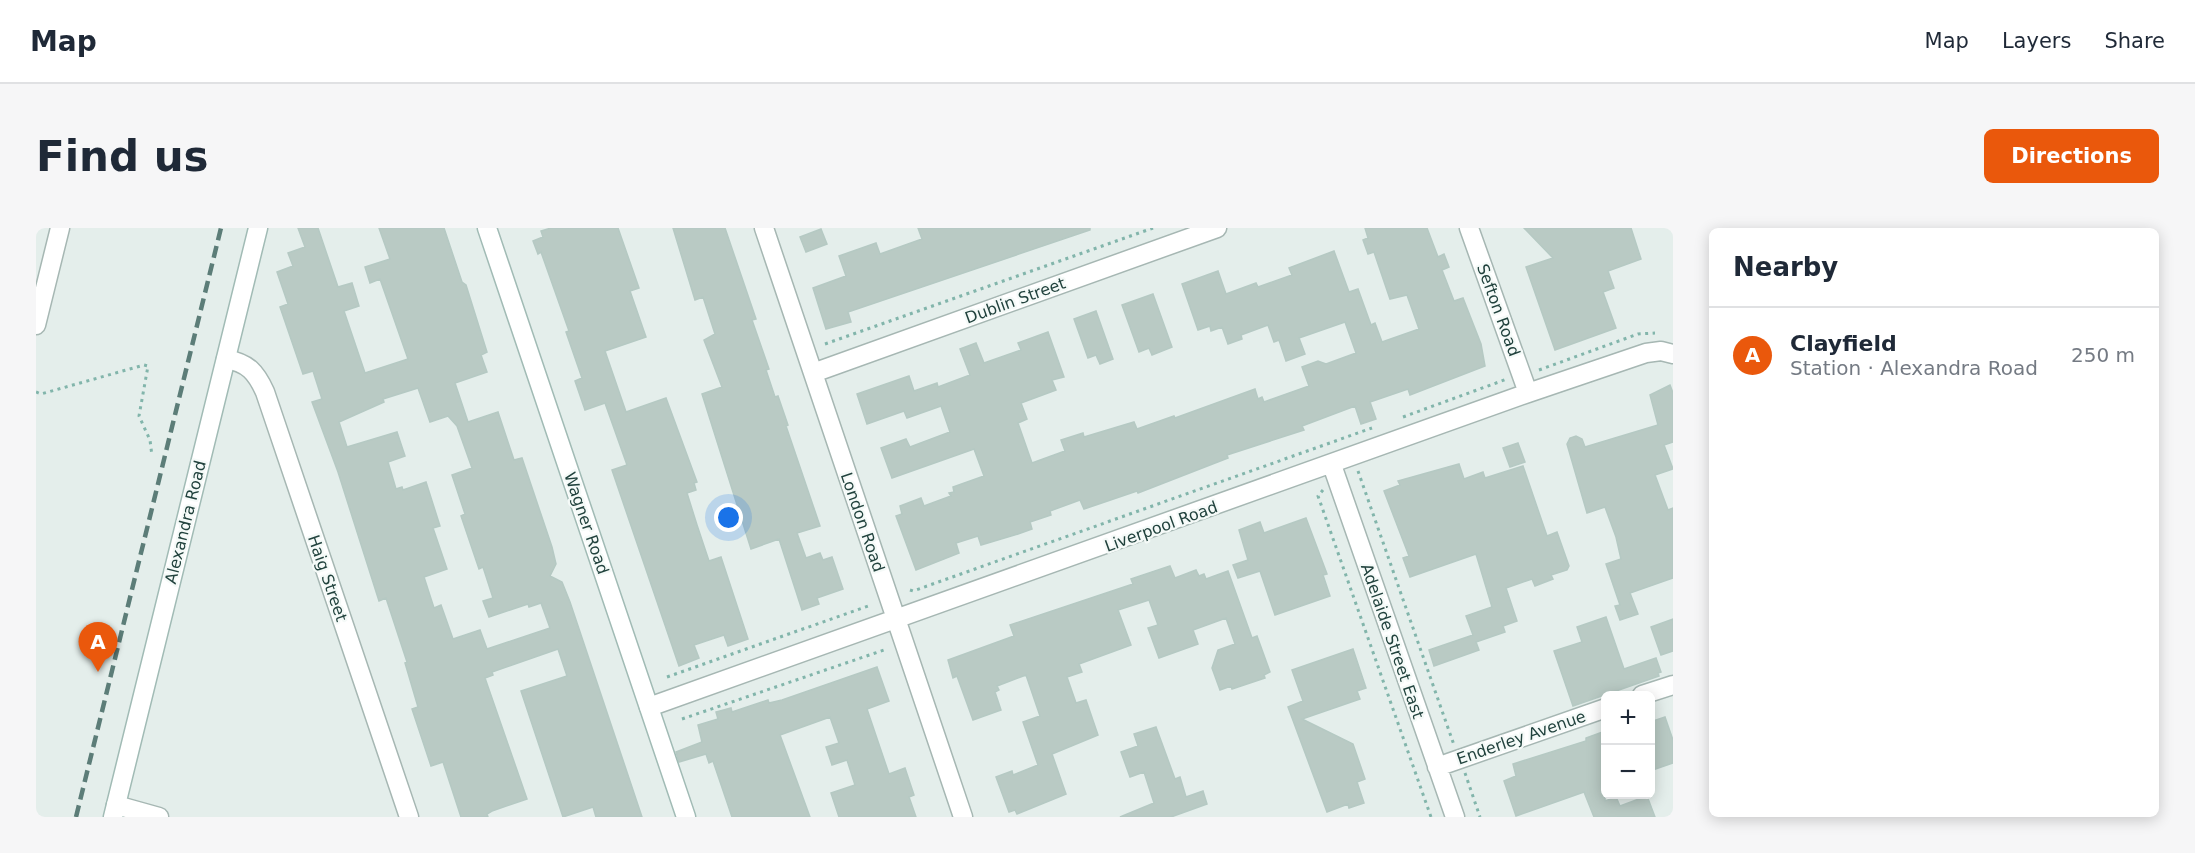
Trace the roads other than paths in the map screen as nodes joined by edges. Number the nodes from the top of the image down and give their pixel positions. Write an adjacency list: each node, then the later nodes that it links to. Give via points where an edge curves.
1 (60, 228): 7 (street)
2 (258, 228): 9 (street, Alexandra Road)
3 (488, 228): 16 (street, Wagner Road)
4 (764, 228): 10 (street, London Road)
5 (1217, 228): 10 (street, Dublin Street)
6 (1469, 228): 11 (street, Sefton Road)
7 (36, 325)
8 (1673, 354): 11 (street, Liverpool Road, via 1646,353)
9 (226, 359): 19 (street, Alexandra Road); 21 (street, Haig Street, via 252,369 265,392)
10 (813, 373): 13 (street, London Road)
11 (1528, 393): 12 (street, Liverpool Road)
12 (1332, 465): 13 (street, Liverpool Road); 18 (street, Adelaide Street East)
13 (896, 620): 16 (street, Liverpool Road); 23 (street, London Road)
14 (1673, 685): 15 (street)
15 (1655, 691)
16 (649, 707): 22 (street, Wagner Road)
17 (1601, 709): 18 (street, Enderley Avenue)
18 (1437, 767): 24 (street, Adelaide Street East)
19 (115, 811): 20 (street)
20 (159, 817)
21 (409, 817)
22 (686, 817)
23 (963, 817)
24 (1455, 817)

